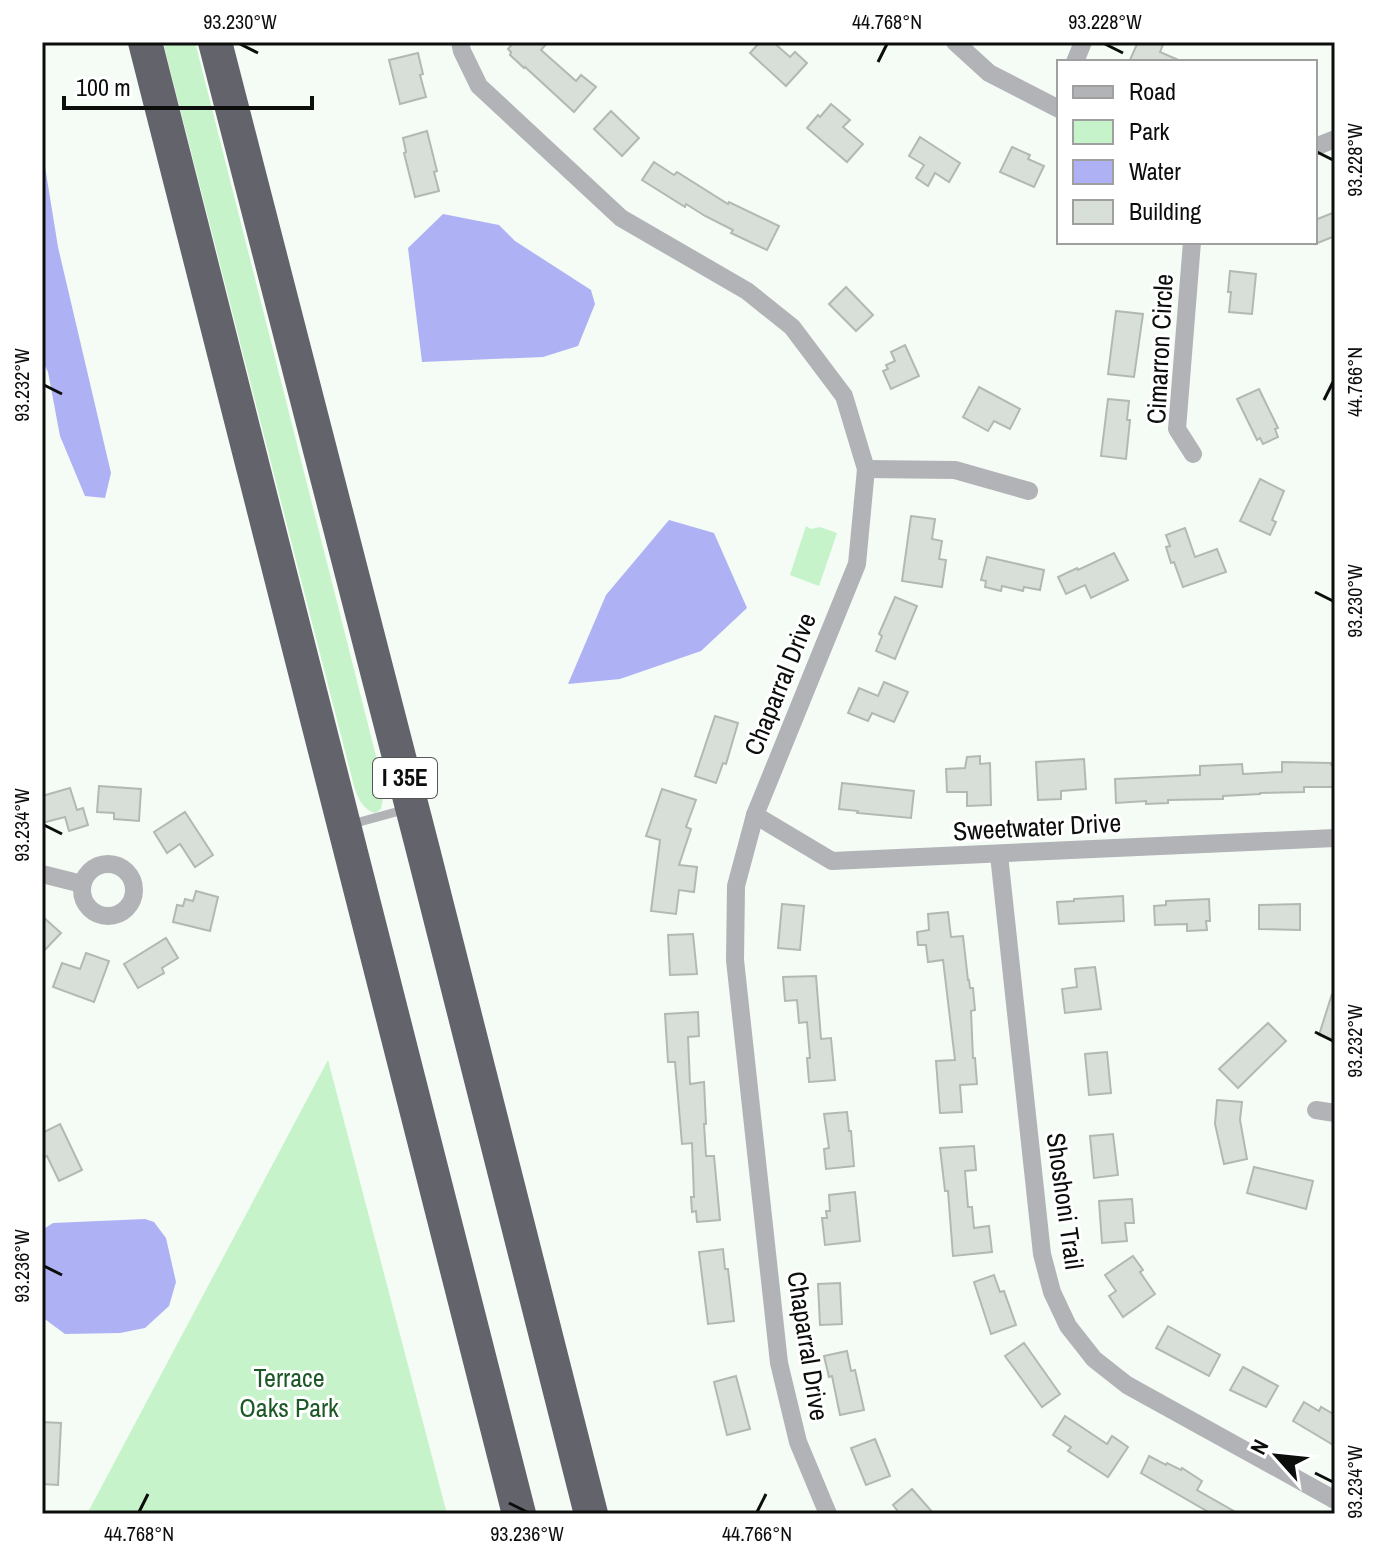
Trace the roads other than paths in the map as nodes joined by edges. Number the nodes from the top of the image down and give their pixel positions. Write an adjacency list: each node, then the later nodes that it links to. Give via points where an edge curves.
1 (145, 42): 12 (highway, I 35E)
2 (215, 42): 10 (highway, I 35E)
3 (460, 42): 8 (street, Chaparral Drive, via 479,86 621,218 747,291 792,327 844,396)
4 (955, 42): 5 (street, via 989,73)
5 (1057, 106)
6 (1192, 244): 7 (street, Cimarron Circle, via 1177,429)
7 (1193, 454)
8 (866, 469): 9 (street, via 955,470); 11 (street, Chaparral Drive, via 857,564)
9 (1029, 491)
10 (412, 808): 12 (lane); 19 (highway, I 35E)
11 (755, 815): 14 (street, Sweetwater Drive, via 832,861); 20 (street, Chaparral Drive, via 736,886 735,960 779,1363 798,1442)
12 (345, 826): 18 (highway, I 35E)
13 (1335, 838): 14 (street, Sweetwater Drive)
14 (999, 855): 17 (street, Shoshoni Trail, via 1042,1254 1068,1326 1094,1359 1127,1385)
15 (42, 874): 16 (street)
16 (82, 884)
17 (1335, 1500)
18 (519, 1514)
19 (591, 1514)
20 (828, 1514)

